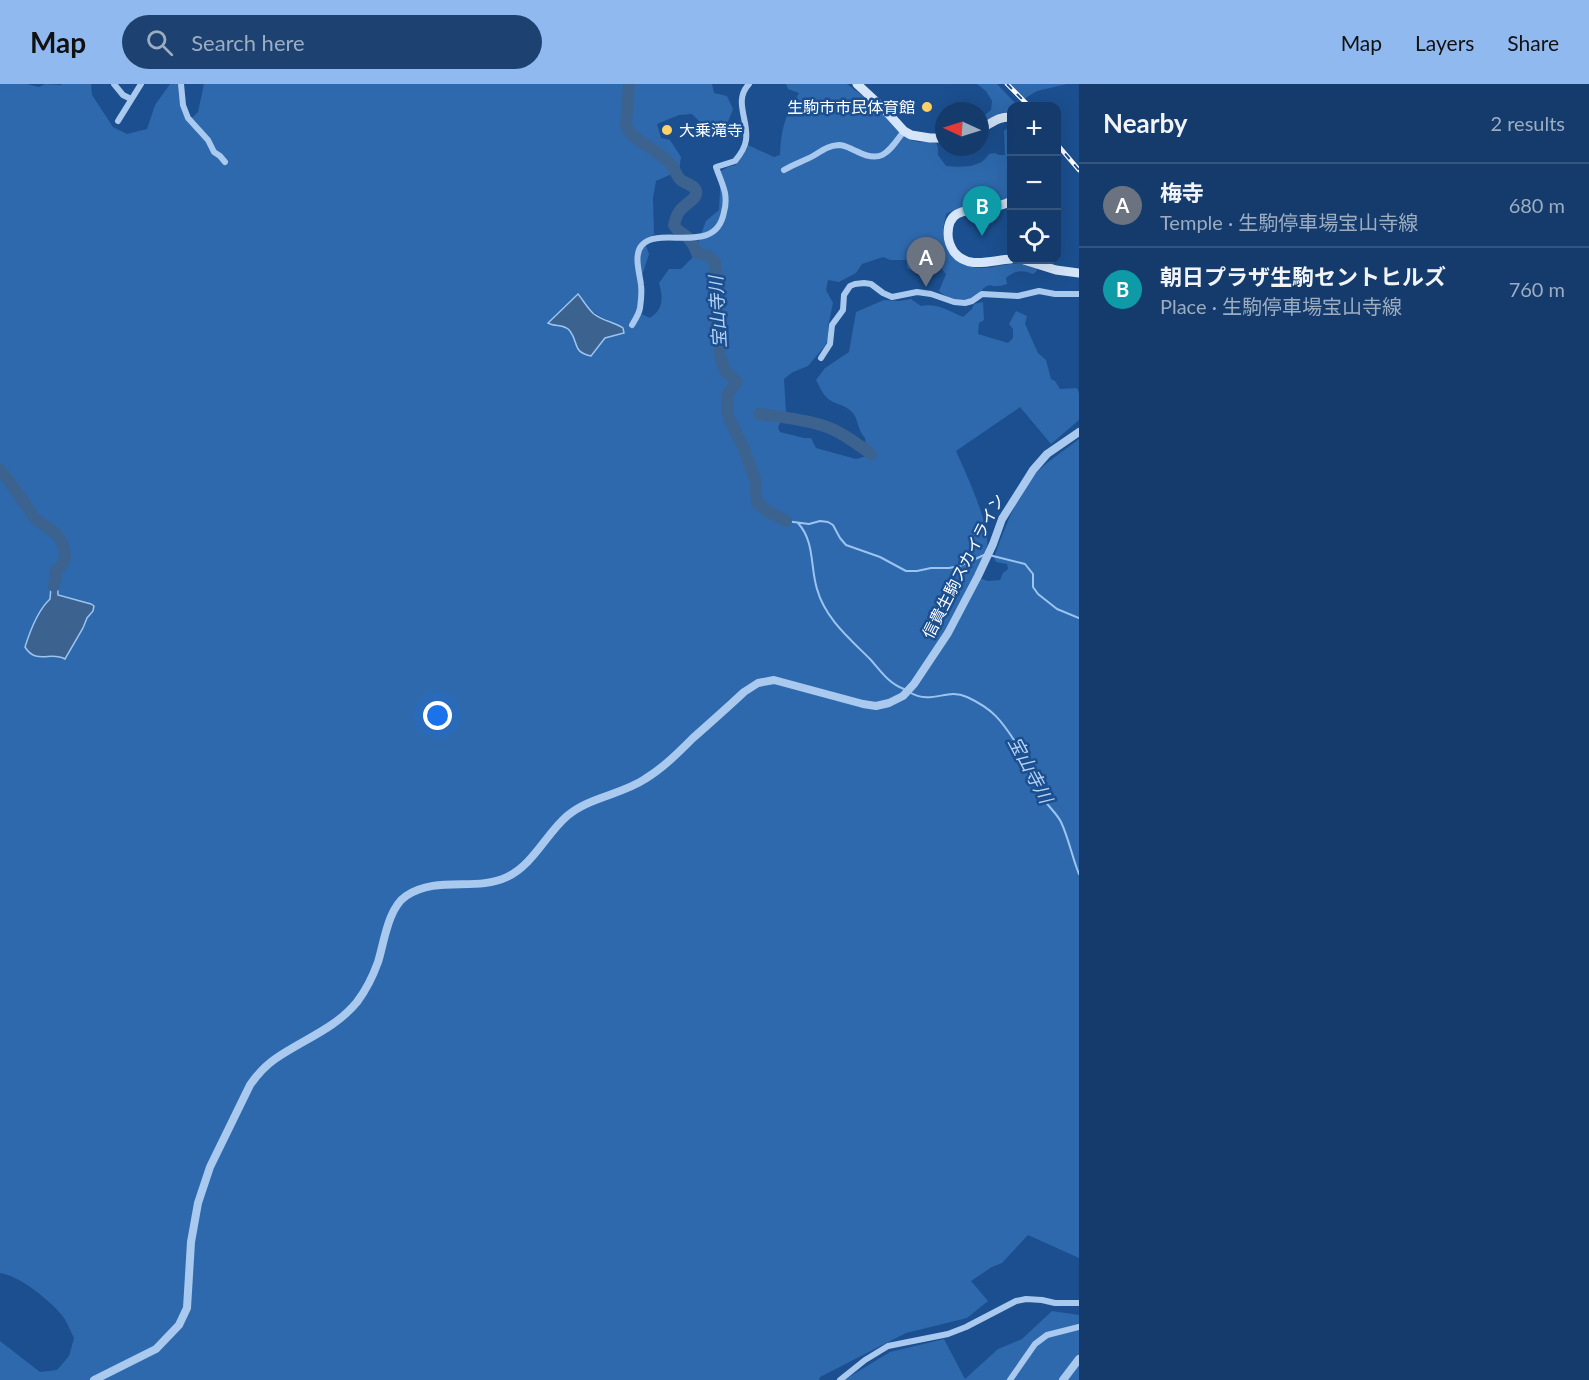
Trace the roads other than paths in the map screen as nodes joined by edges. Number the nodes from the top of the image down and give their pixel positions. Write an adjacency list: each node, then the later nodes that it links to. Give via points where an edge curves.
1 (114, 84): 6 (street)
2 (141, 84): 6 (street)
3 (181, 84): 12 (street, via 188,118)
4 (749, 84): 19 (street, via 742,94 746,143 735,161 716,167 726,196 721,223 696,238 661,238 641,246 640,307)
5 (857, 84): 10 (main road)
6 (131, 99): 8 (street)
7 (1007, 116): 9 (main road)
8 (118, 121)
9 (989, 124)
10 (904, 131): 11 (main road, via 917,137); 13 (street, via 886,154 865,156 842,145 825,148)
11 (935, 138)
12 (225, 162)
13 (784, 170)
14 (1007, 203): 15 (main road, via 955,215 948,228 949,244 958,257 981,263)
15 (1007, 260)
16 (1037, 264): 17 (main road)
17 (1079, 273)
18 (1079, 294): 20 (street, via 982,294 965,303 917,292 892,297 871,284 855,284 844,295 843,310 833,321 830,344)
19 (632, 325)
20 (821, 358)
21 (1079, 432): 25 (street, 信貴生駒スカイライン, via 1047,454 1032,470 1002,519 948,633 903,696 876,706 792,684 758,683 643,781 568,815 519,870 506,878 434,885 403,898 392,915 369,983 357,1002 343,1017 274,1060 250,1085 210,1167 198,1203 187,1308 179,1325 156,1349)
22 (1079, 1304): 26 (street, via 1016,1301 948,1334 888,1346)
23 (1079, 1327): 27 (street, via 1047,1335 1035,1344)
24 (1079, 1359): 28 (street)
25 (94, 1380)
26 (840, 1380)
27 (1010, 1380)
28 (1063, 1380)

